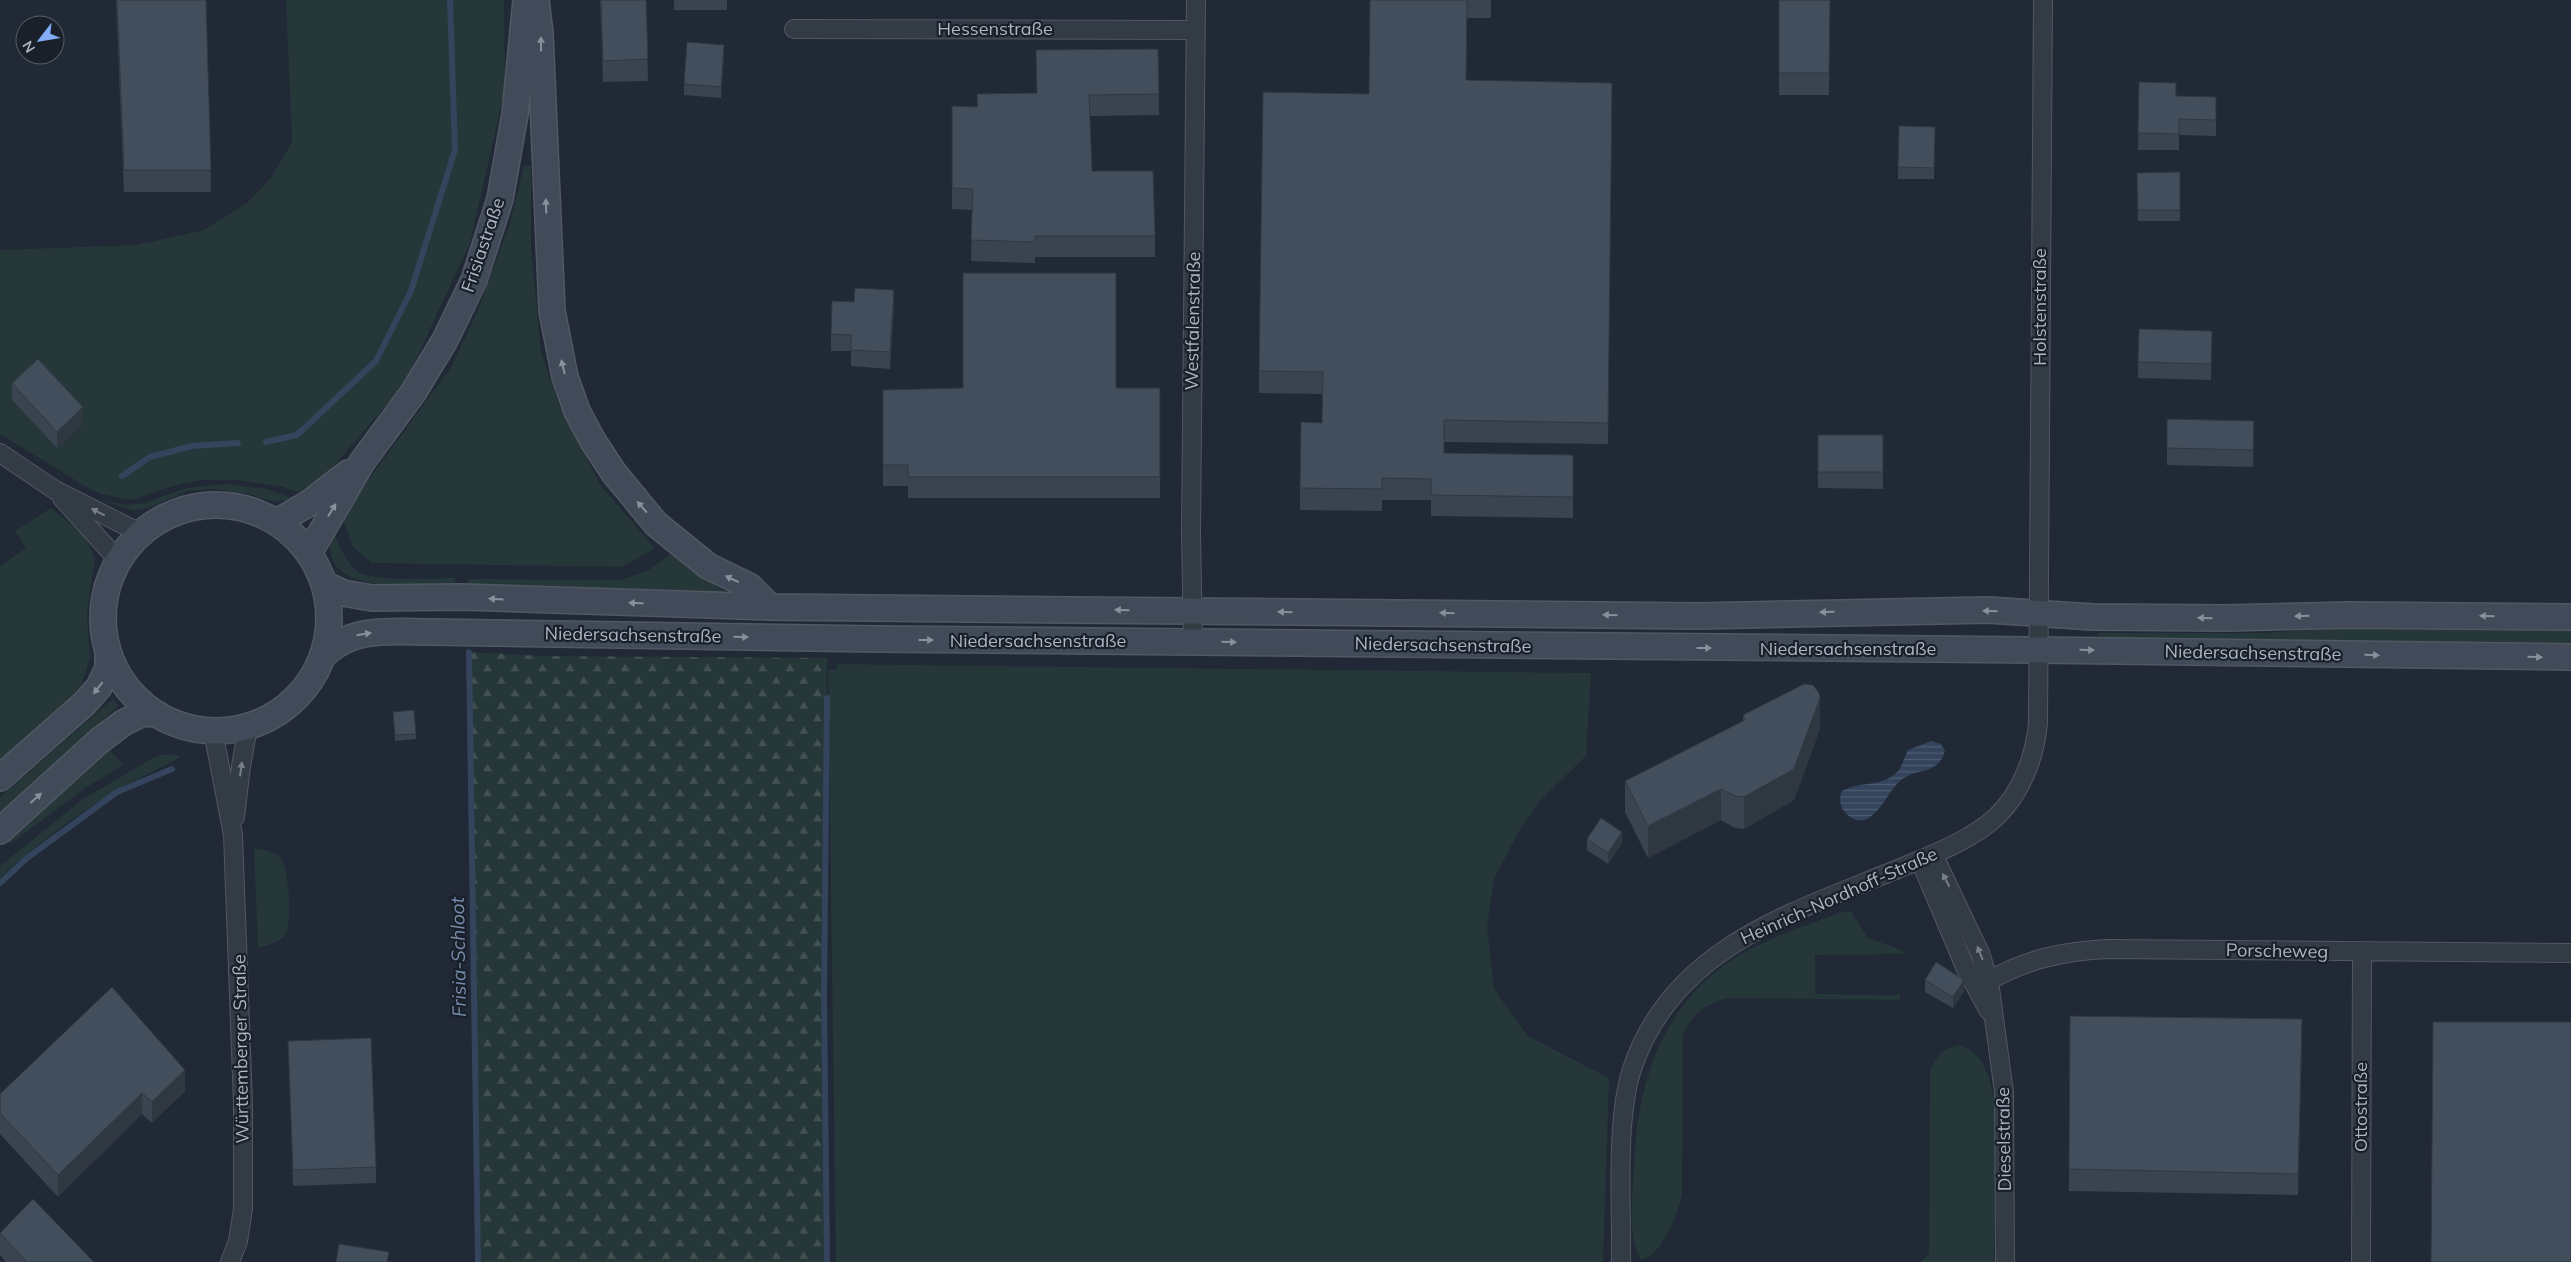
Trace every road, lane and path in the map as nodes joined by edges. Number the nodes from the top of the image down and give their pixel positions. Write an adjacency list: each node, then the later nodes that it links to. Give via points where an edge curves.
1 (526, 0): 8 (main road, Frisiastraße, via 516,114 500,199 474,280 445,340 413,393)
2 (536, 0): 15 (main road, one-way to 2, via 748,586 708,566 656,524 606,461 574,402 560,357 552,311)
3 (1196, 0): 6 (street, Westfalenstraße)
4 (2043, 0): 17 (street, Holstenstraße)
5 (794, 29): 6 (street, Hessenstraße)
6 (1195, 30): 16 (street, Westfalenstraße)
7 (0, 453): 9 (street)
8 (362, 462): 10 (main road, Frisiastraße, via 311,502); 12 (main road, Frisiastraße, one-way to 8)
9 (55, 490): 11 (street, one-way to 9); 13 (street)
10 (277, 522): 11 (main road, Niedersachsenstraße, via 243,507 208,505 172,513); 12 (main road, Niedersachsenstraße, via 295,535)
11 (140, 533): 13 (main road, Niedersachsenstraße)
12 (309, 553): 14 (main road, Niedersachsenstraße)
13 (118, 560): 21 (main road, Niedersachsenstraße, via 104,599 103,620)
14 (324, 584): 15 (main road, Niedersachsenstraße, one-way to 14, via 462,597 372,598 343,593); 22 (main road, Niedersachsenstraße, via 329,624)
15 (770, 607): 16 (main road, Niedersachsenstraße, one-way to 15)
16 (1192, 611): 17 (main road, Niedersachsenstraße, one-way to 16, via 1862,611 1688,616); 19 (street, Westfalenstraße)
17 (2039, 613): 18 (main road, Niedersachsenstraße, one-way to 17, via 2350,614 2226,618 2093,617); 20 (street, Holstenstraße)
18 (2571, 617)
19 (1193, 642): 20 (main road, Niedersachsenstraße, one-way to 20); 22 (main road, Niedersachsenstraße, one-way to 19, via 343,640 377,632)
20 (2038, 650): 23 (main road, Niedersachsenstraße, one-way to 23); 30 (street, Heinrich-Nordhoff-Straße, via 2037,734 2023,779 1996,817 1970,835)
21 (108, 652): 24 (main road, Niedersachsenstraße, via 123,682 137,699); 27 (main road, Niedersachsenstraße, one-way to 27, via 108,668 99,687)
22 (322, 656): 25 (main road, Niedersachsenstraße, via 308,685 290,704)
23 (2571, 657)
24 (157, 714): 26 (main road, Niedersachsenstraße, via 178,724); 28 (main road, one-way to 24, via 123,723 143,713)
25 (248, 727): 26 (main road, Niedersachsenstraße); 29 (street, Württemberger Straße, one-way to 25)
26 (213, 731): 29 (street, Württemberger Straße)
27 (0, 778)
28 (0, 831)
29 (234, 834): 35 (street, Württemberger Straße, via 244,1185 238,1241)
30 (1927, 857): 33 (street, Dieselstraße, one-way to 30, via 1980,954); 34 (street, Dieselstraße, via 1954,943); 36 (street, Heinrich-Nordhoff-Straße, via 1753,931 1694,973 1661,1011 1640,1049 1627,1093 1622,1137)
31 (2362, 952): 32 (street, Porscheweg); 33 (street, Porscheweg, via 2082,950 2042,957); 38 (street, Ottostraße)
32 (2571, 953)
33 (1989, 981): 34 (street, Dieselstraße)
34 (1993, 1018): 37 (street, Dieselstraße, via 2006,1115)
35 (230, 1262)
36 (1621, 1262)
37 (2005, 1262)
38 (2361, 1262)

